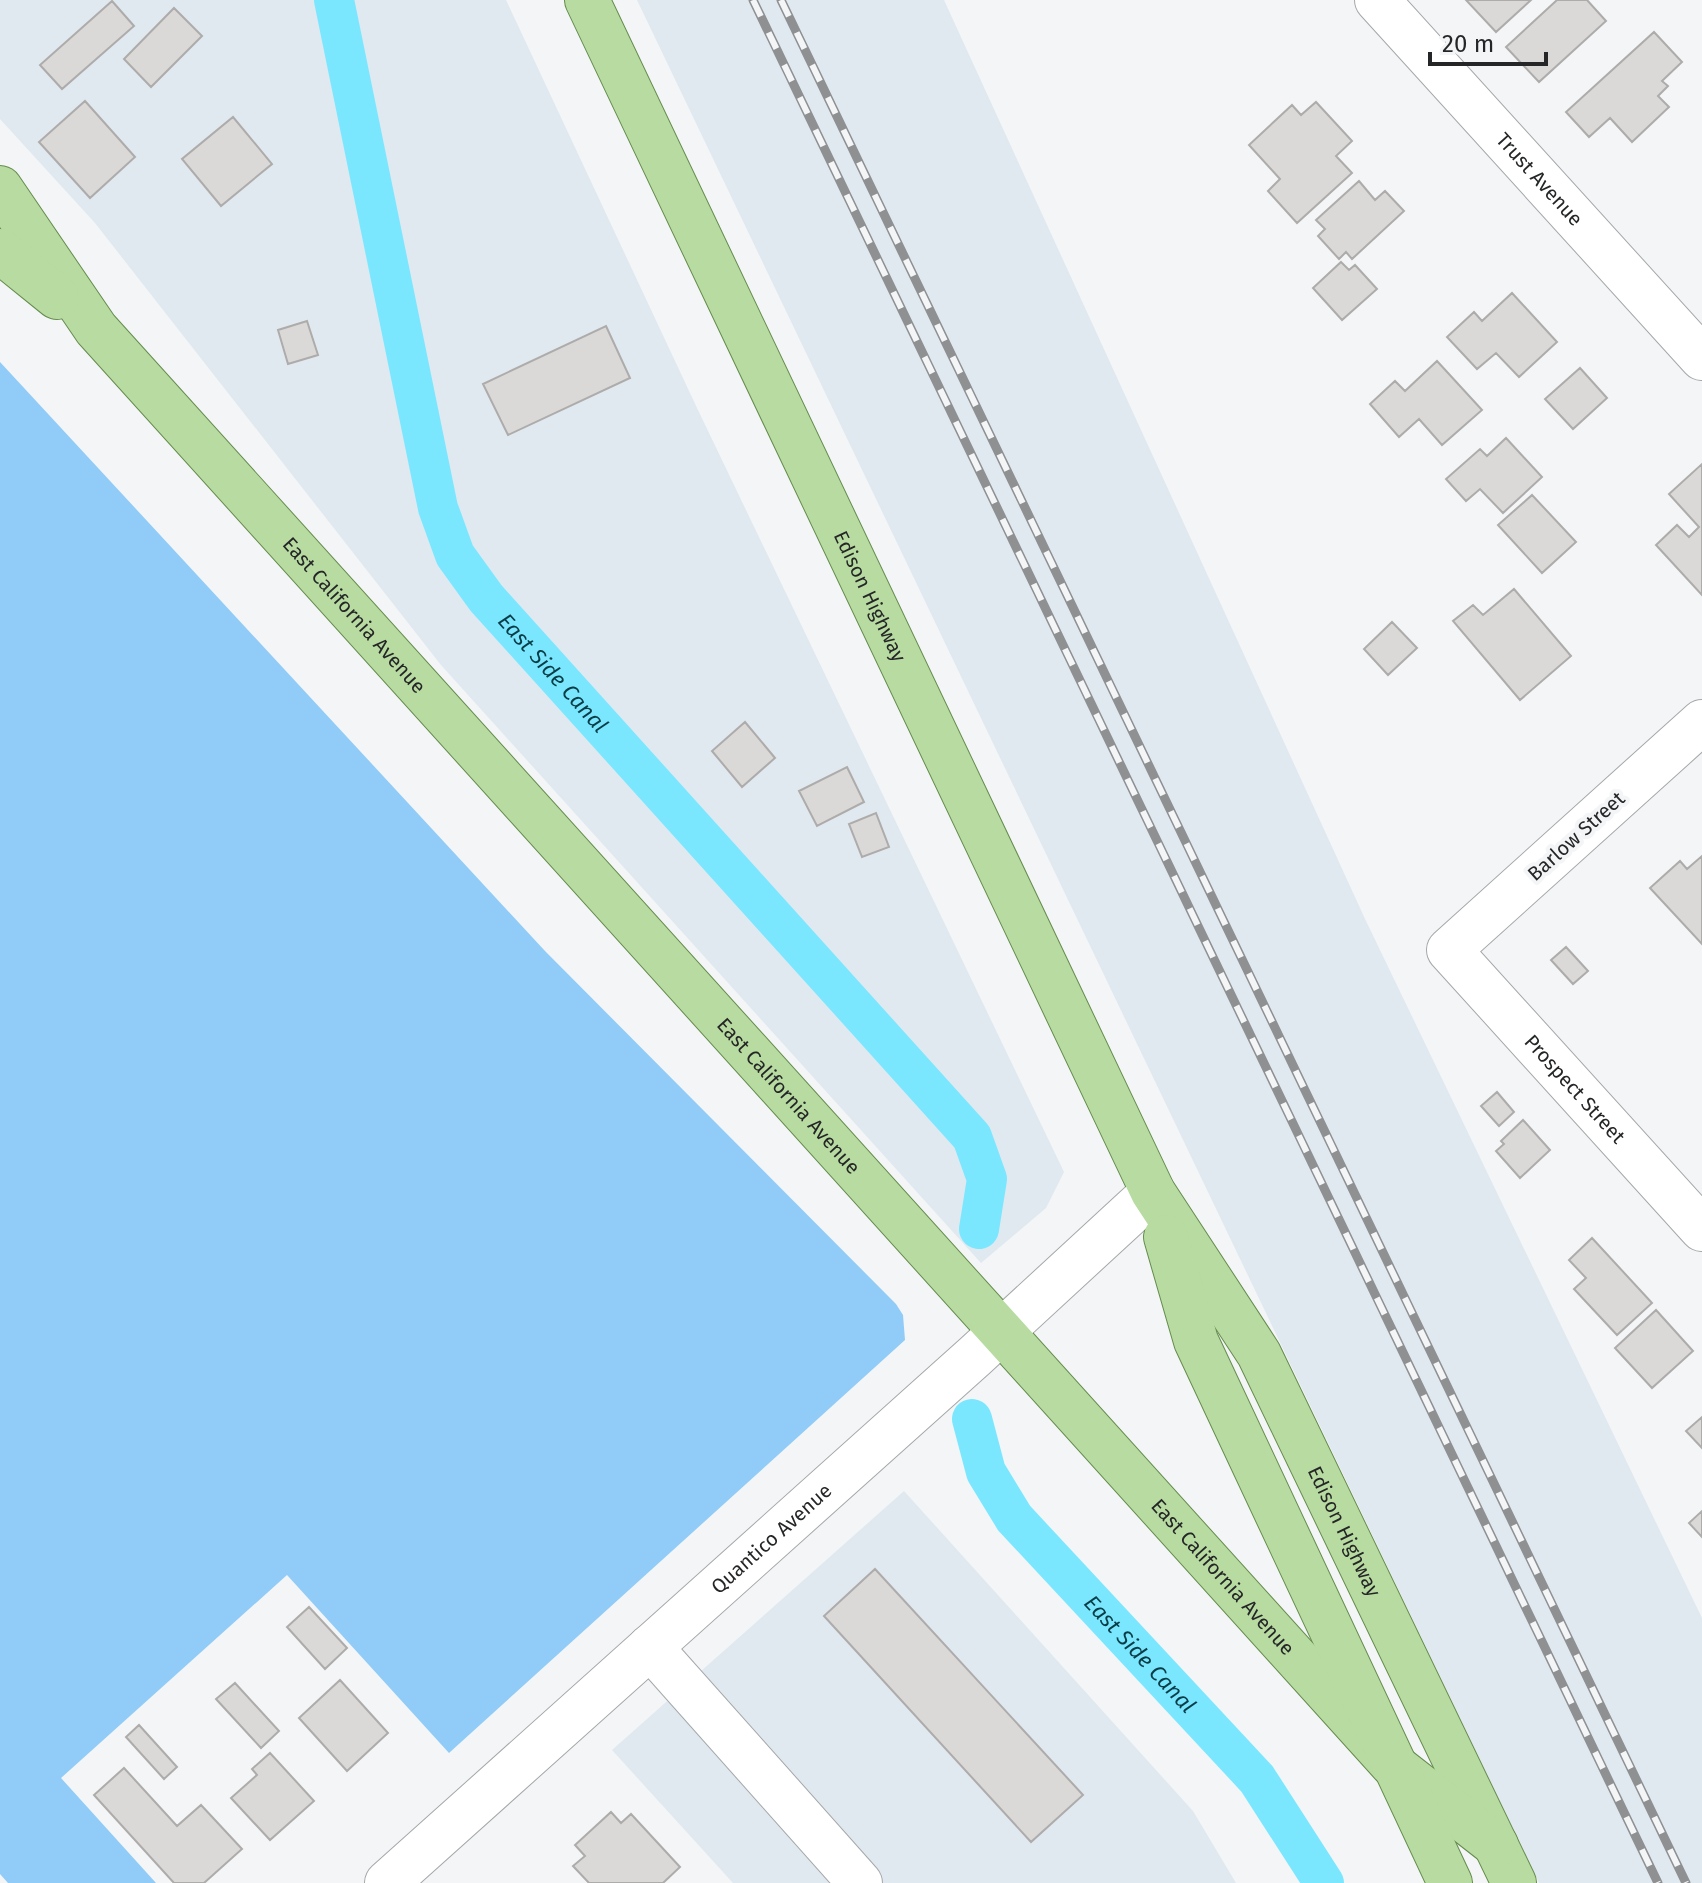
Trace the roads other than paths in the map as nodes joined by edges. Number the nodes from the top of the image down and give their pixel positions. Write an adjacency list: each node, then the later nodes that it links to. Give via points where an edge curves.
1 (587, 0): 9 (main road, Edison Highway)
2 (1377, 0): 6 (street, Trust Avenue)
3 (0, 188): 5 (main road, East California Avenue)
4 (0, 251): 5 (main road, East California Avenue)
5 (96, 329): 11 (main road, East California Avenue)
6 (1702, 358)
7 (1702, 722): 8 (street, Barlow Street)
8 (1449, 950): 10 (street, Prospect Street)
9 (1153, 1192): 11 (street, Quantico Avenue); 13 (main road, Edison Highway, via 1196,1341); 14 (main road, Edison Highway, via 1259,1354)
10 (1702, 1229)
11 (1001, 1332): 12 (street, Quantico Avenue); 13 (main road, East California Avenue)
12 (650, 1647): 15 (street, Quantico Avenue); 16 (street)
13 (1392, 1764): 14 (main road, East California Avenue); 17 (main road, Edison Highway)
14 (1505, 1864)
15 (387, 1883)
16 (860, 1883)
17 (1450, 1883)

